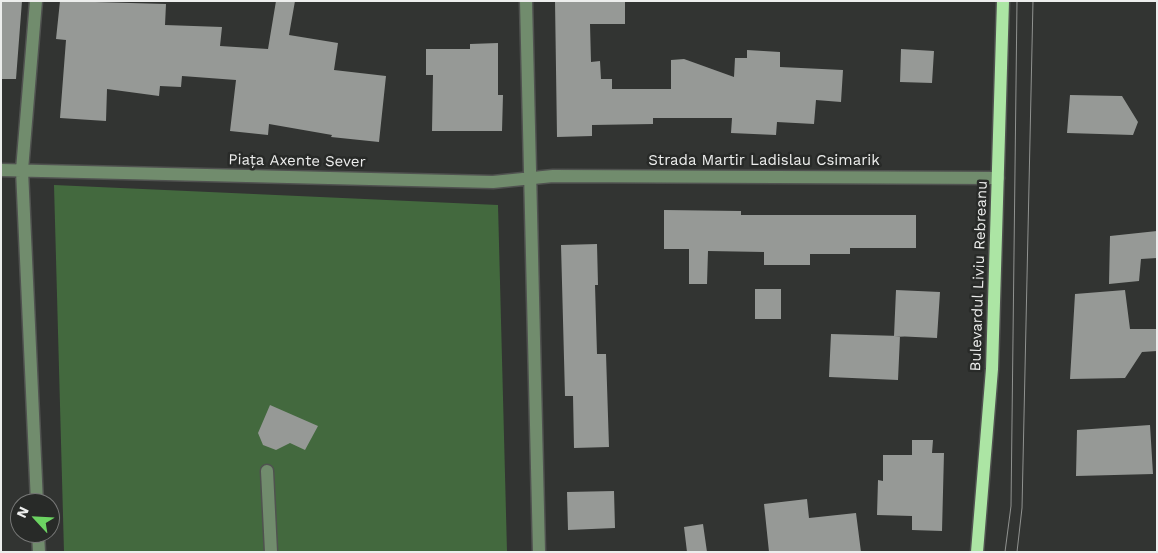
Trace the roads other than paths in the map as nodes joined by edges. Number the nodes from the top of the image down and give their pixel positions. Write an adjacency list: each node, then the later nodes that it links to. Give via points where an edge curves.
1 (36, 1): 5 (street)
2 (526, 1): 6 (street)
3 (1003, 1): 7 (main road, Bulevardul Liviu Rebreanu)
4 (1, 170): 5 (street, Piața Axente Sever)
5 (22, 170): 6 (street, Piața Axente Sever, via 483,182); 9 (street)
6 (530, 178): 7 (street, Strada Martir Ladislau Csimarik); 11 (street)
7 (998, 178): 12 (main road, Bulevardul Liviu Rebreanu, via 992,369)
8 (267, 471): 10 (street)
9 (37, 493)
10 (271, 552)
11 (539, 552)
12 (977, 552)

